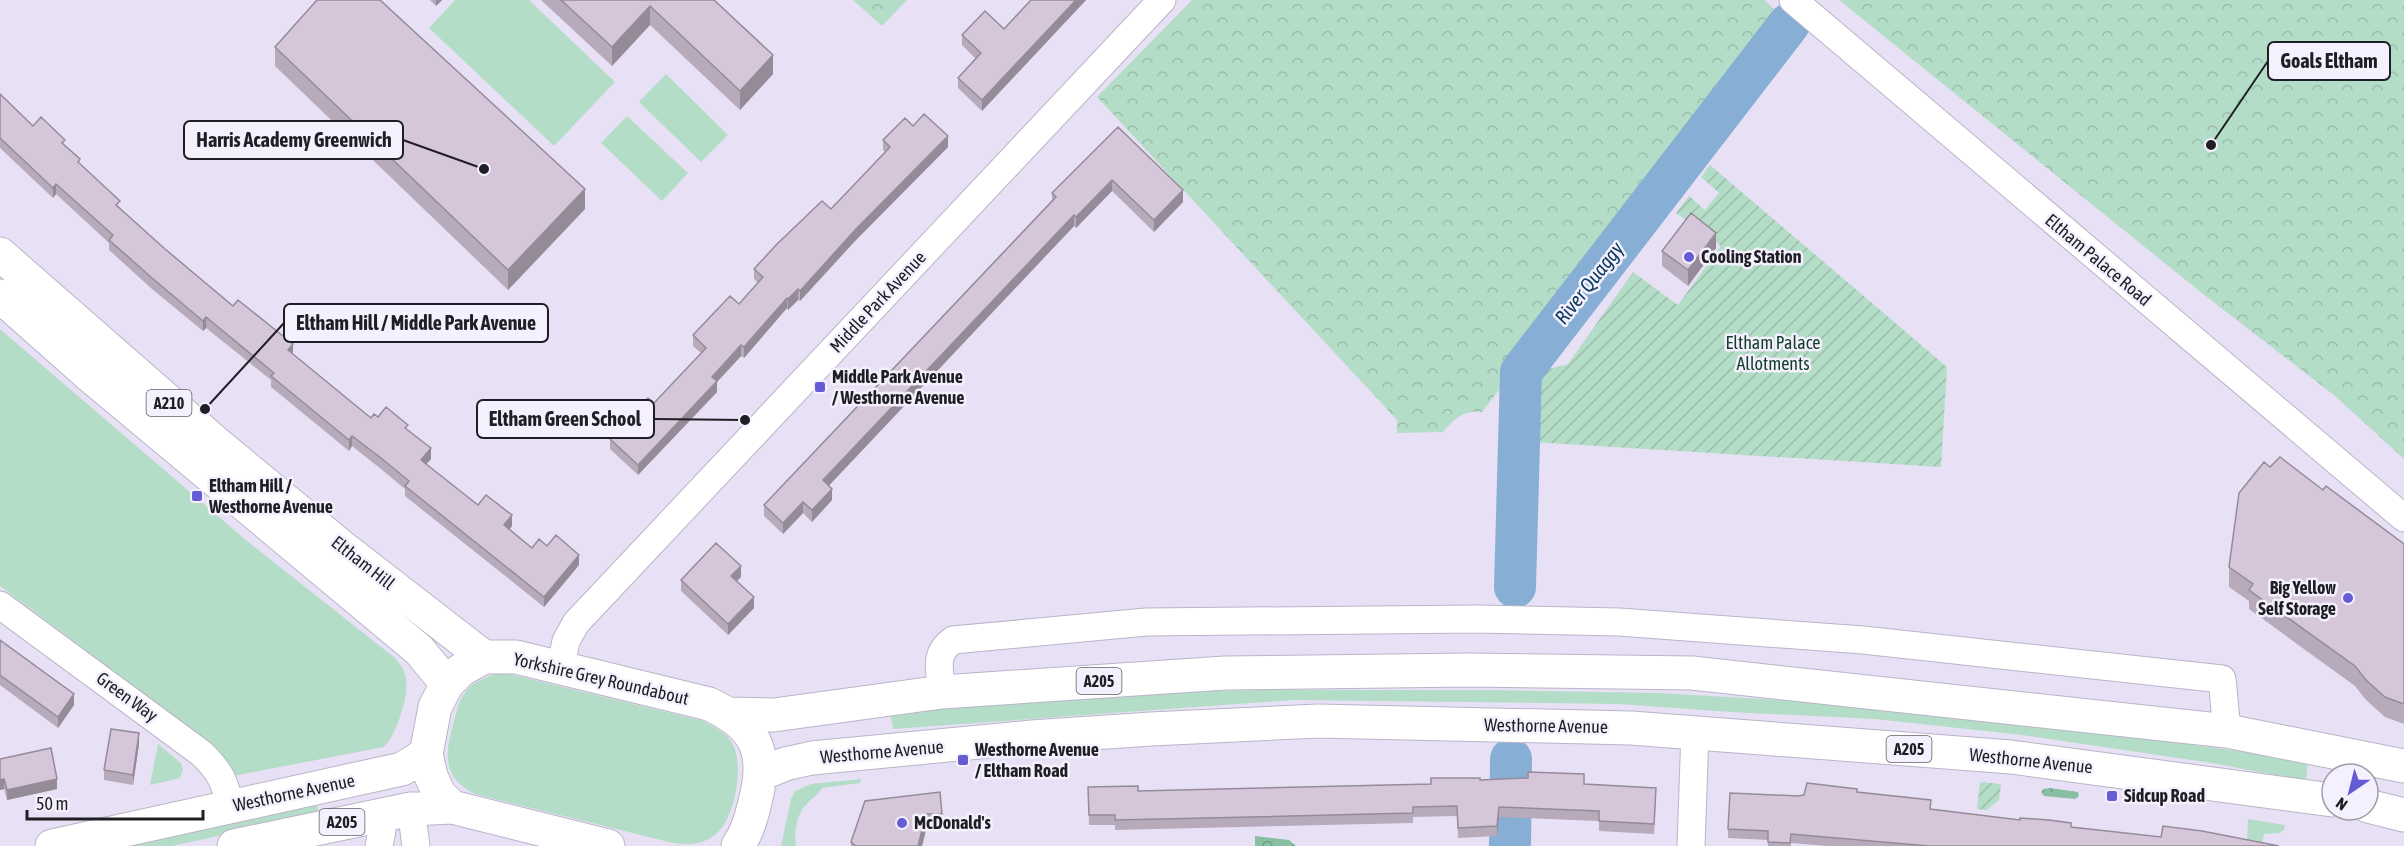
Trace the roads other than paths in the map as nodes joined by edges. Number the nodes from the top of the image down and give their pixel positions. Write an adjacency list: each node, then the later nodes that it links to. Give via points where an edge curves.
1 (1162, 0): 8 (street, Middle Park Avenue, via 576,623 566,641)
2 (1793, 0): 5 (street, Eltham Palace Road)
3 (0, 255): 7 (main road, Eltham Hill / A210, via 234,458)
4 (0, 296): 10 (main road, Eltham Hill / A210, via 87,374 419,650)
5 (2404, 518)
6 (0, 605): 18 (street, Green Way, via 201,753 218,769)
7 (484, 657): 8 (main road, Yorkshire Grey Roundabout / A205, via 516,657); 10 (main road, via 461,670)
8 (561, 666): 11 (main road, Yorkshire Grey Roundabout / A205, via 709,704)
9 (941, 682): 11 (main road, A205, via 774,715); 13 (main road, A205, via 1469,670 1692,673); 13 (street, via 939,658 943,647 953,640 1146,622 1619,622 1863,640 2222,680)
10 (447, 684): 14 (main road, via 435,706)
11 (731, 714): 16 (main road, Yorkshire Grey Roundabout / A205, via 751,735 759,752)
12 (1695, 731): 16 (main road, Westhorne Avenue / A205, via 1330,721 1274,723 1032,737 812,758); 17 (main road, Westhorne Avenue / A205, via 2011,757); 29 (street)
13 (2227, 731): 15 (main road, A205)
14 (426, 754): 18 (main road, Westhorne Avenue / A205, via 402,769); 19 (main road, via 439,794)
15 (2404, 766)
16 (761, 774): 24 (main road, Yorkshire Grey Roundabout / A205)
17 (2320, 798)
18 (231, 807): 25 (main road, Westhorne Avenue / A205)
19 (452, 807): 20 (main road, A205); 28 (main road, A205)
20 (411, 809): 23 (main road, A205); 27 (street)
21 (2380, 809): 22 (main road)
22 (2404, 815)
23 (379, 831): 26 (main road, A205)
24 (744, 843)
25 (52, 846)
26 (234, 846)
27 (416, 846)
28 (608, 846)
29 (1691, 846)

